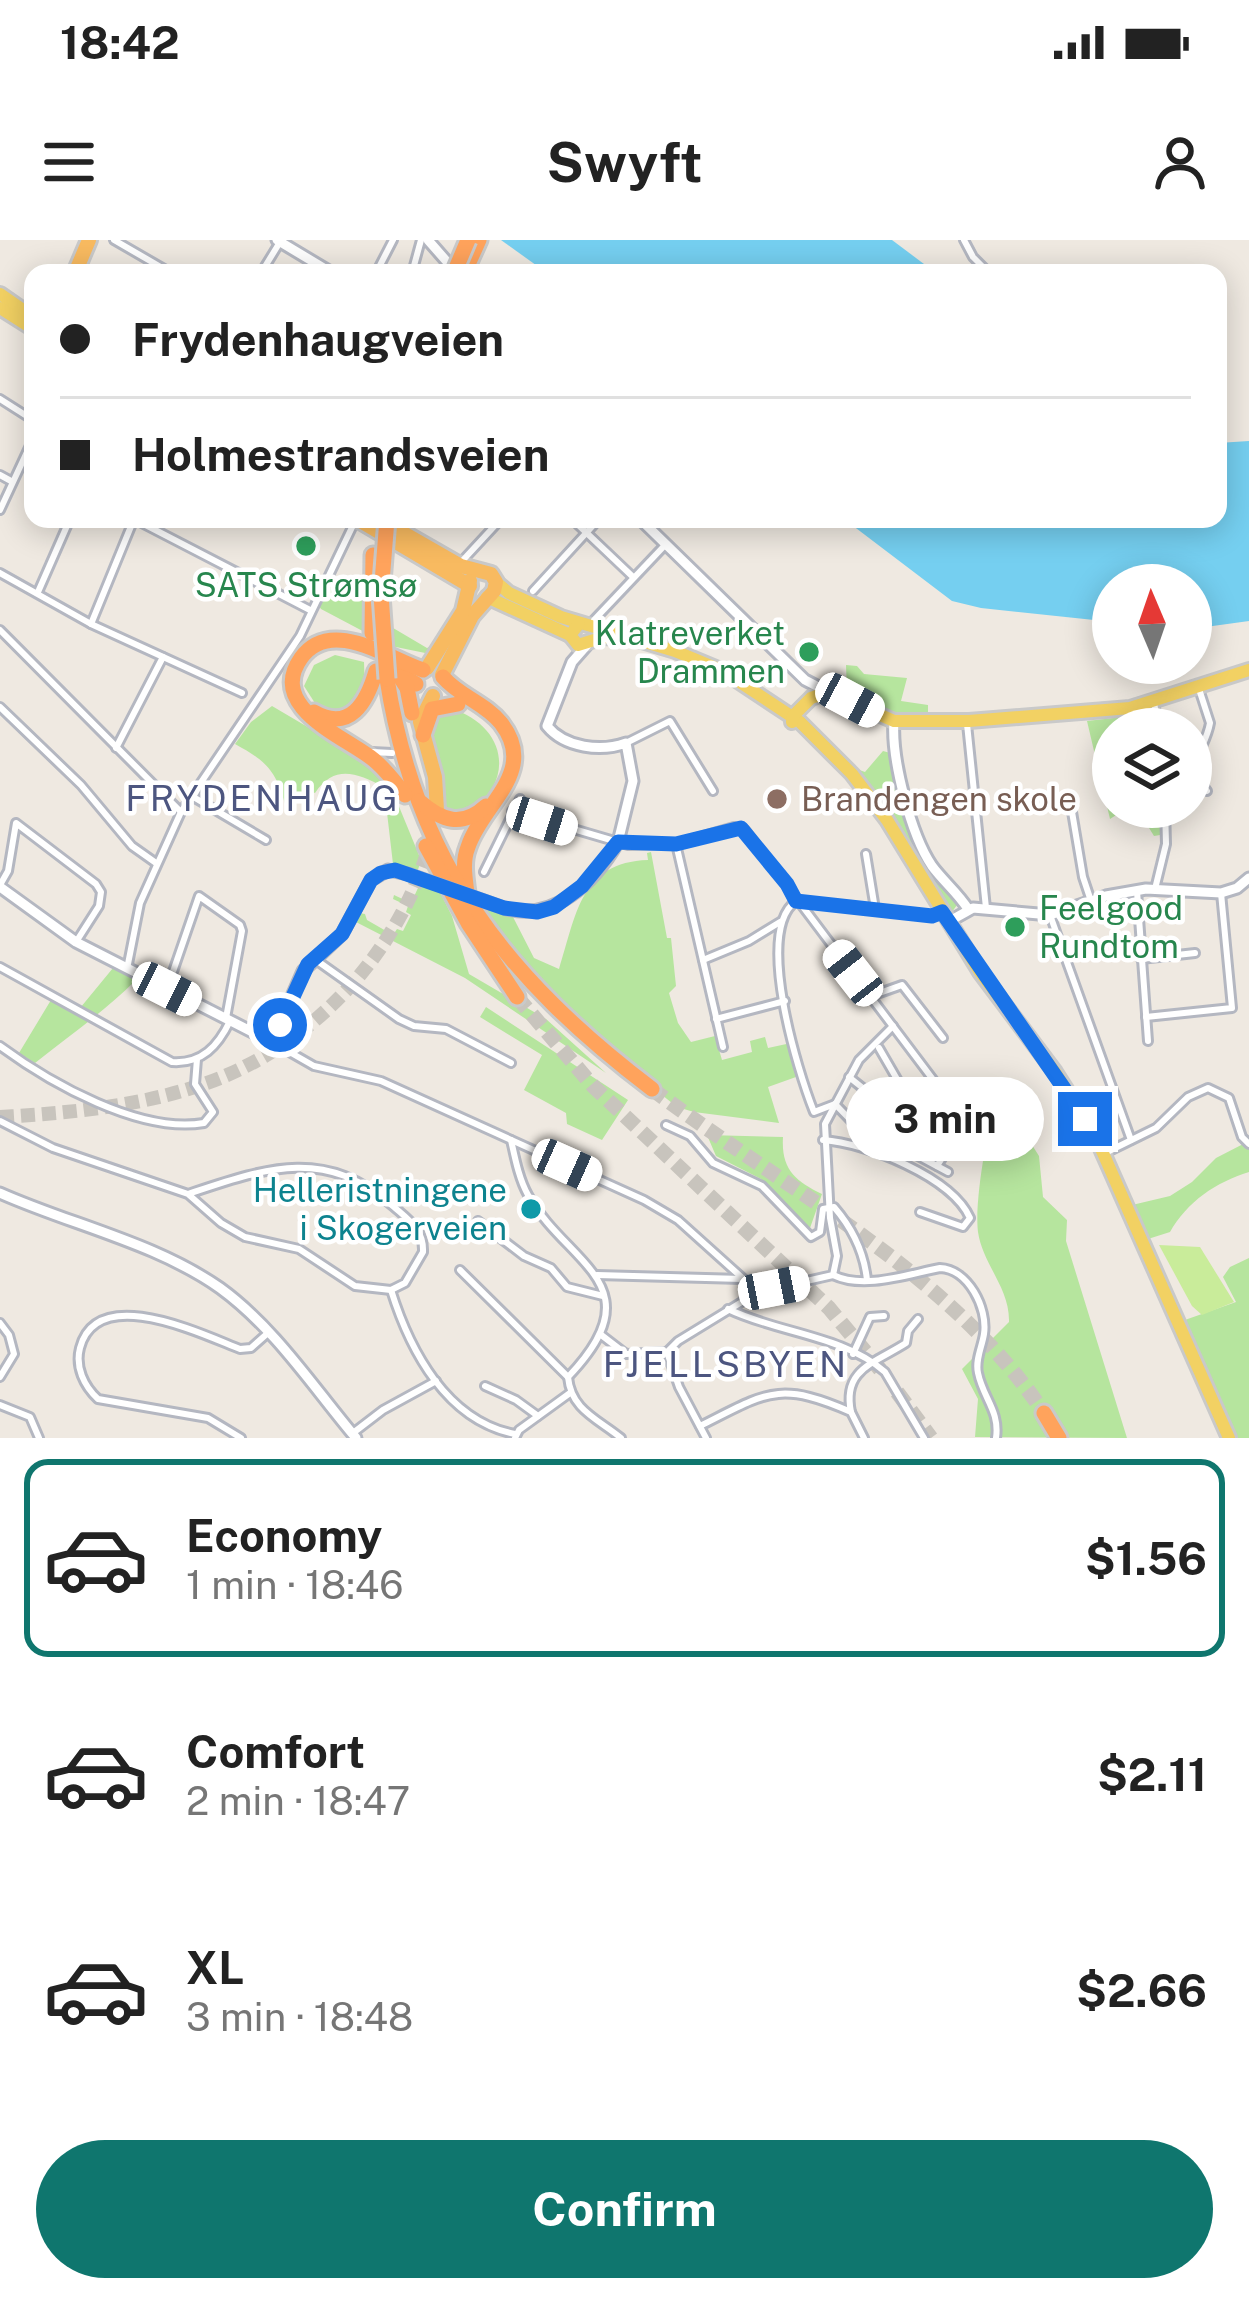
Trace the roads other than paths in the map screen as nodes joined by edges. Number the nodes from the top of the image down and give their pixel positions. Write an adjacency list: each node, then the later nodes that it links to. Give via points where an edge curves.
1 (114, 240): 4 (street)
2 (424, 240): 7 (main road)
3 (280, 241): 6 (main road)
4 (129, 243): 5 (street)
5 (158, 264)
6 (317, 264)
7 (449, 264)
8 (24, 456): 9 (street)
9 (22, 460): 11 (street)
10 (0, 475): 11 (street)
11 (11, 481): 12 (street)
12 (0, 510)
13 (66, 528): 34 (street)
14 (130, 528): 36 (street)
15 (151, 528): 35 (street)
16 (359, 528): 26 (street)
17 (359, 528): 26 (street)
18 (371, 528): 42 (highway)
19 (372, 528): 65 (highway, bridge, via 395,727)
20 (383, 528): 32 (highway)
21 (493, 528): 28 (street)
22 (581, 528): 25 (street)
23 (591, 528): 25 (street)
24 (649, 528): 27 (main road)
25 (586, 533): 30 (street); 33 (street)
26 (349, 535): 35 (street)
27 (666, 544): 30 (street); 46 (main road)
28 (464, 559)
29 (0, 572): 34 (street)
30 (633, 577): 38 (street)
31 (496, 582): 32 (highway, via 487,572); 38 (main road)
32 (478, 589): 38 (main road); 43 (highway)
33 (533, 591)
34 (38, 592): 36 (street)
35 (310, 610): 62 (street, via 278,673)
36 (92, 624): 39 (street)
37 (0, 630): 59 (street)
38 (583, 633): 54 (main road, via 686,659); 58 (main road, via 547,726 592,747)
39 (163, 657): 45 (street); 59 (street)
40 (394, 670): 43 (highway); 52 (highway); 53 (highway, via 343,649 316,655 300,688)
41 (1249, 670): 44 (main road)
42 (375, 675): 53 (highway, via 356,712); 60 (highway)
43 (430, 682): 48 (highway); 52 (highway); 57 (highway); 65 (highway, via 360,644 336,640 312,648 295,670 295,695 308,715); 83 (highway, via 501,723 514,759 508,784 468,845)
44 (1198, 688): 47 (main road); 51 (street)
45 (242, 693)
46 (822, 695): 54 (main road); 56 (main road)
47 (1154, 703): 50 (street); 55 (main road)
48 (458, 704): 57 (highway, via 432,709); 65 (highway, via 500,736 501,782 482,809 462,820 445,819)
49 (0, 707): 73 (street)
50 (1155, 708)
51 (1205, 708)
52 (412, 713): 65 (highway)
53 (321, 716): 60 (street, via 376,754)
54 (795, 720): 76 (main road); 76 (main road, via 852,774)
55 (967, 721): 56 (main road); 86 (street)
56 (897, 722): 85 (main road, via 916,834)
57 (423, 735): 65 (highway, via 437,786)
58 (626, 743): 61 (street, via 670,721); 70 (main road, via 632,793)
59 (116, 748): 67 (street)
60 (392, 753): 65 (highway)
61 (711, 788)
62 (190, 795): 67 (street); 69 (street)
63 (520, 799): 66 (street)
64 (1070, 800): 82 (street)
65 (423, 802): 83 (highway); 99 (highway, via 457,906)
66 (512, 811): 70 (street); 74 (street)
67 (181, 812): 73 (street)
68 (1166, 828): 78 (street)
69 (266, 840)
70 (618, 842): 71 (street); 92 (main road, bridge, via 554,907 524,913 408,874 377,875)
71 (676, 844): 81 (street, via 739,828); 94 (street)
72 (866, 854): 84 (street)
73 (156, 862): 96 (street)
74 (484, 872)
75 (1249, 878): 80 (main road)
76 (921, 879): 88 (main road)
77 (0, 886): 90 (main road); 90 (street, via 16,823 101,892)
78 (1155, 889): 79 (main road); 80 (main road)
79 (1137, 891): 82 (main road); 93 (street)
80 (1221, 893): 101 (street, via 1232,1008)
81 (796, 901): 84 (street); 89 (street); 98 (street)
82 (1091, 901): 87 (main road)
83 (468, 902): 114 (highway, via 546,1000)
84 (874, 909): 88 (street)
85 (968, 909): 86 (main road); 88 (main road)
86 (986, 909): 87 (main road)
87 (1050, 915): 120 (street)
88 (945, 917): 122 (main road)
89 (780, 922): 94 (street); 100 (street)
90 (76, 942): 96 (main road)
91 (1195, 953): 93 (street)
92 (315, 958): 107 (main road); 112 (street, via 399,1018 446,1029)
93 (1141, 959): 101 (street)
94 (703, 960): 102 (street)
95 (0, 967): 111 (street, via 165,1060)
96 (128, 969): 97 (main road)
97 (167, 989): 103 (main road); 103 (street, via 200,896 242,931)
98 (871, 996): 104 (street); 105 (street, via 902,985)
99 (517, 997)
100 (785, 1001): 102 (street); 115 (street, via 814,1112)
101 (1146, 1017): 106 (street)
102 (716, 1018): 109 (street)
103 (228, 1020): 107 (main road); 111 (street)
104 (894, 1025): 113 (street); 123 (street, via 965,1122)
105 (944, 1039)
106 (1148, 1041)
107 (272, 1042): 119 (street, via 314,1066 381,1081)
108 (0, 1046): 111 (street, via 101,1103 182,1125 204,1123 213,1112 195,1084)
109 (723, 1047)
110 (879, 1048): 113 (street, via 902,1086 879,1101)
111 (197, 1059)
112 (511, 1063)
113 (849, 1077): 115 (street)
114 (652, 1089)
115 (835, 1104): 118 (street); 123 (street, via 864,1134)
116 (0, 1121): 126 (street)
117 (666, 1125): 127 (street, via 690,1136 713,1162 762,1186 811,1237)
118 (823, 1138): 127 (street); 128 (street, via 890,1157 949,1192 970,1218 954,1226)
119 (511, 1140): 131 (street, via 528,1195); 133 (street, via 663,1210)
120 (1131, 1141): 121 (street, via 1208,1088 1229,1098); 122 (street)
121 (1249, 1144)
122 (1103, 1154): 167 (main road)
123 (937, 1166): 124 (street)
124 (948, 1172)
125 (0, 1193): 142 (main road, via 192,1271)
126 (188, 1194): 135 (street, via 245,1237 299,1249 355,1286); 135 (street, via 279,1168 358,1179 424,1241 416,1268)
127 (830, 1207): 132 (street); 134 (street, via 859,1245)
128 (920, 1212)
129 (478, 1221): 137 (street, via 567,1287)
130 (460, 1270): 148 (street)
131 (597, 1275): 133 (street); 137 (street)
132 (833, 1275): 134 (street); 136 (street)
133 (742, 1279): 136 (street)
134 (867, 1280): 165 (street, via 940,1268 965,1279 985,1320 978,1374 998,1418)
135 (391, 1290): 149 (street, via 419,1362)
136 (758, 1292): 138 (street)
137 (603, 1296): 143 (street)
138 (728, 1309): 144 (street); 145 (street)
139 (884, 1316): 145 (street, via 870,1317)
140 (918, 1319): 146 (street, via 905,1343)
141 (0, 1323): 147 (street, via 14,1354)
142 (269, 1332): 157 (main road); 160 (street, via 240,1349 122,1314 92,1326 80,1349 80,1372 98,1399 208,1418)
143 (600, 1334): 144 (street, via 626,1354); 148 (street)
144 (667, 1352): 156 (street)
145 (853, 1354): 146 (street)
146 (875, 1364): 153 (street, via 855,1373); 164 (street)
147 (0, 1377)
148 (568, 1377): 151 (street)
149 (436, 1381): 157 (street); 158 (street, via 484,1423)
150 (485, 1386): 155 (street)
151 (570, 1393): 155 (street); 161 (street)
152 (0, 1405): 159 (street, via 29,1417)
153 (851, 1412): 156 (street, via 772,1391); 163 (street)
154 (1044, 1413): 166 (highway)
155 (538, 1416): 158 (street)
156 (700, 1426): 162 (street)
157 (354, 1436)
158 (515, 1436)
159 (39, 1438)
160 (241, 1438)
161 (621, 1438)
162 (706, 1438)
163 (864, 1438)
164 (924, 1438)
165 (996, 1438)
166 (1059, 1438)
167 (1229, 1438)

